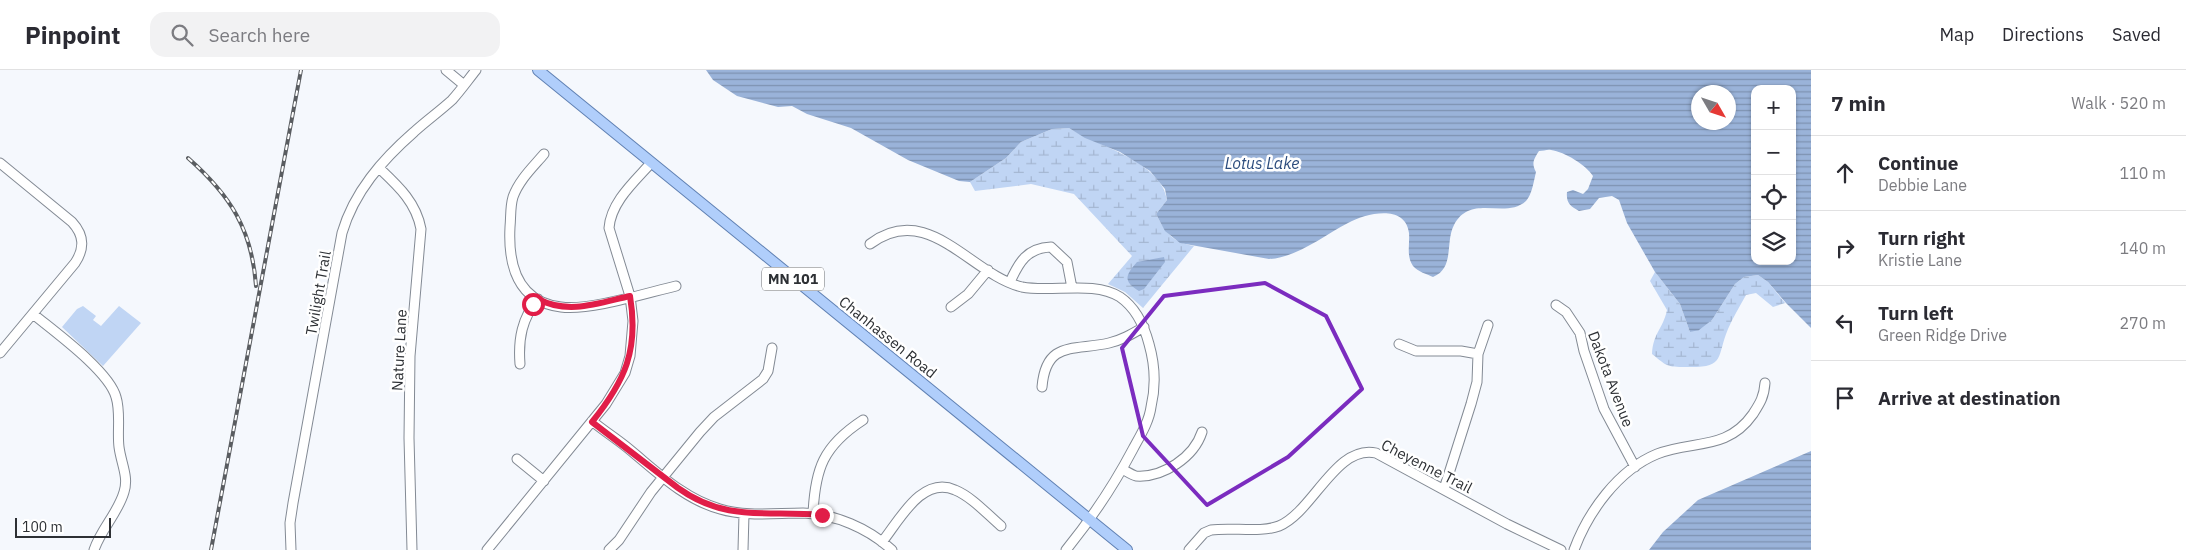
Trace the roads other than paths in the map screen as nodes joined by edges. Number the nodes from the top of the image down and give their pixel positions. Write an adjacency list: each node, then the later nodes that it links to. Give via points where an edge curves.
1 (446, 70): 4 (street)
2 (476, 70): 4 (street, Twilight Trail)
3 (538, 70): 7 (main road, Chanhassen Road / MN 101)
4 (464, 85): 8 (street, Twilight Trail)
5 (544, 154): 15 (street, via 522,181 513,199 509,243 512,268 518,280)
6 (0, 163): 18 (street, via 72,222 82,243 80,256)
7 (651, 163): 14 (street, via 620,199 610,218 610,233); 39 (main road, Chanhassen Road / MN 101)
8 (379, 168): 43 (street, Twilight Trail, via 355,200 342,233 293,503); 44 (street, Nature Lane, via 413,205 421,228 410,356)
9 (870, 244): 10 (street, via 881,235 908,230 958,249)
10 (988, 270): 11 (street); 17 (street, via 968,294)
11 (1010, 282): 13 (street, via 1023,287); 13 (street, via 1017,266 1033,250 1051,247 1068,262)
12 (676, 286): 14 (street)
13 (1072, 288): 20 (street, via 1105,291 1119,297 1138,314)
14 (630, 296): 15 (street, via 571,308); 29 (street, via 634,321 630,356 617,389)
15 (538, 299): 25 (street, via 522,327)
16 (1556, 305): 32 (street, Dakota Avenue, via 1566,312 1580,333 1604,409)
17 (951, 307)
18 (33, 314): 23 (street); 42 (street, via 110,382 116,398 126,486)
19 (1488, 324): 24 (street)
20 (1144, 327): 27 (street, via 1124,339 1065,348 1058,352 1048,362); 33 (street, via 1154,360 1151,410)
21 (1399, 344): 24 (street, via 1416,351)
22 (772, 348): 34 (street, via 768,371 763,379 714,417)
23 (0, 353)
24 (1478, 354): 36 (street, via 1471,404)
25 (520, 364)
26 (1766, 384): 32 (street, via 1764,397 1748,421 1729,437 1712,444 1658,454)
27 (1042, 388)
28 (863, 420): 38 (street, via 839,437 821,462 816,477)
29 (592, 422): 34 (street); 35 (street)
30 (1202, 432): 33 (street, via 1199,442 1179,463 1154,474 1135,476)
31 (517, 459): 35 (street)
32 (1634, 467): 53 (street, via 1596,507)
33 (1122, 469): 39 (street)
34 (663, 477): 37 (street, via 691,498 720,510); 46 (street)
35 (544, 481): 45 (street)
36 (1444, 489): 51 (street, Cheyenne Trail, via 1376,453 1366,451 1348,459 1291,519 1267,528 1211,530); 52 (street, Cheyenne Trail)
37 (744, 514): 38 (street); 47 (street)
38 (813, 514): 41 (street, via 839,519)
39 (1090, 519): 49 (street); 50 (main road, Chanhassen Road / MN 101)
40 (1001, 526): 41 (street, via 955,490 937,487 921,494)
41 (882, 542): 48 (street)
42 (94, 550)
43 (291, 550)
44 (412, 550)
45 (487, 550)
46 (610, 550)
47 (744, 550)
48 (892, 550)
49 (1066, 550)
50 (1127, 550)
51 (1189, 550)
52 (1561, 550)
53 (1574, 550)

